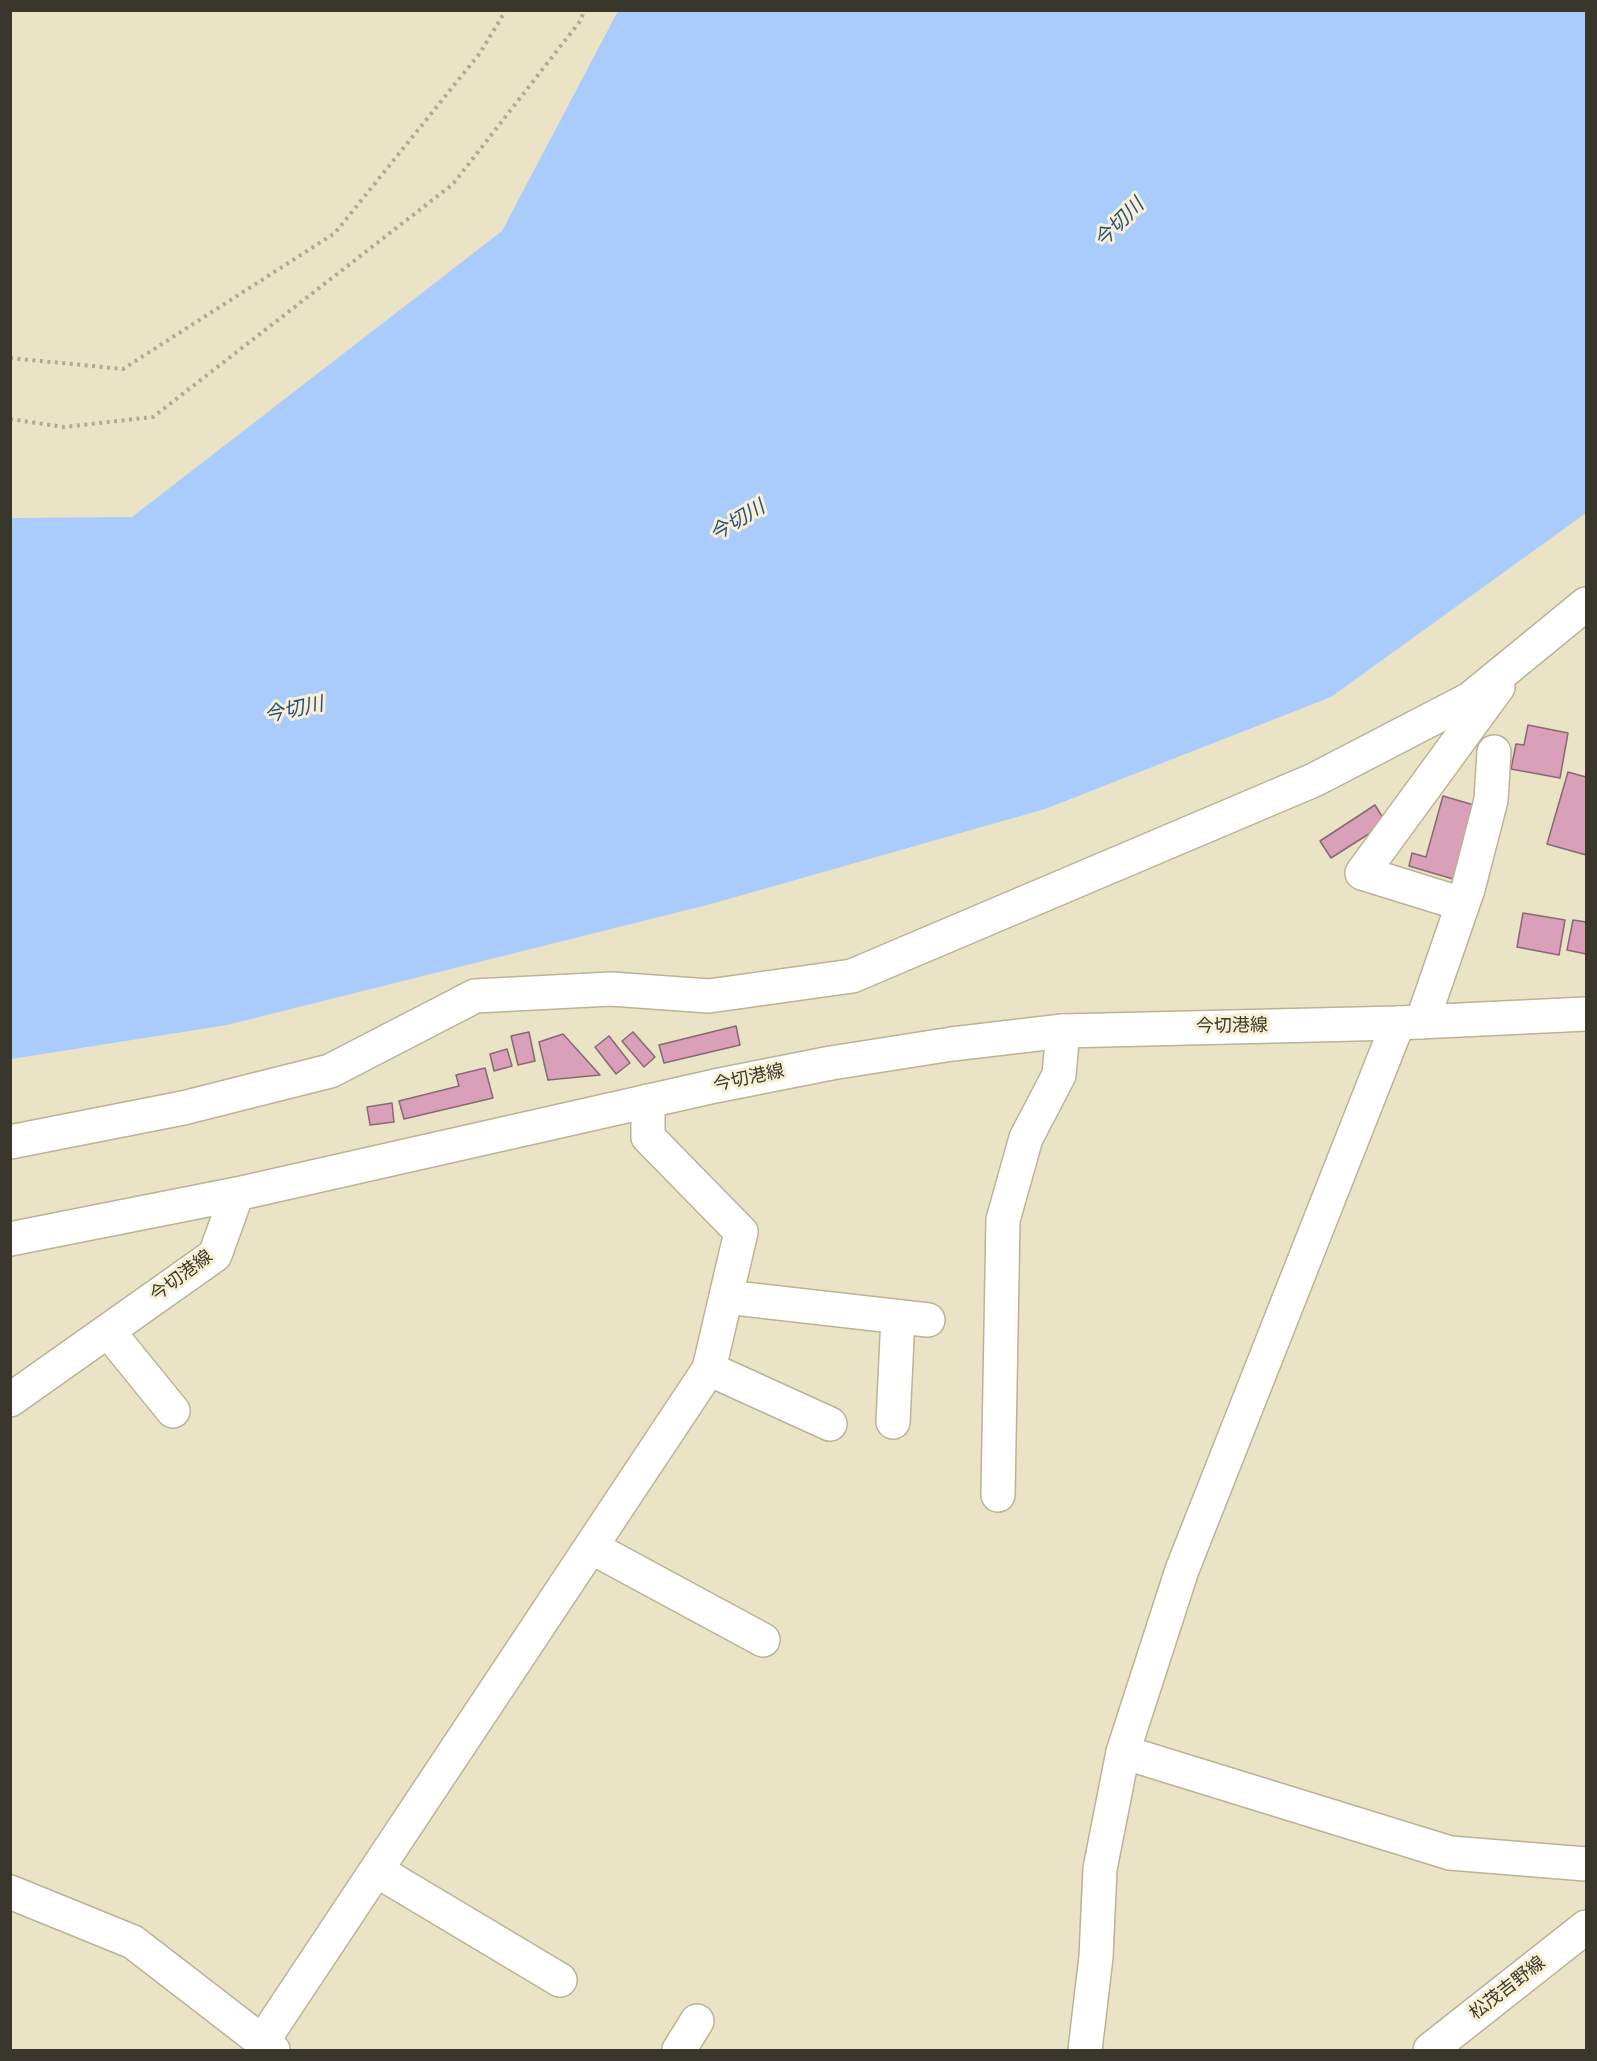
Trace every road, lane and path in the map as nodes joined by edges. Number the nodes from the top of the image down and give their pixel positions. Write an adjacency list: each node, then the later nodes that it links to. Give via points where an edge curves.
1 (507, 10): 3 (path, via 480,52 335,233 123,369)
2 (585, 10): 4 (path, via 453,184 153,417 64,427)
3 (10, 358)
4 (10, 419)
5 (1587, 604): 6 (street)
6 (1519, 658): 8 (street, via 1351,871); 13 (street, via 1470,699 1314,780 852,976 708,996 611,989 475,996 330,1071 183,1108)
7 (1494, 752): 8 (street, via 1491,800)
8 (1462, 904): 10 (street)
9 (1587, 1014): 10 (street, 今切港線)
10 (1410, 1022): 11 (street, 今切港線); 26 (street, via 1182,1570)
11 (1063, 1031): 12 (street, 今切港線, via 831,1063); 23 (street, via 1059,1075 1026,1138 1003,1220)
12 (648, 1101): 14 (street, 今切港線); 16 (street, via 648,1137 741,1232)
13 (10, 1142)
14 (237, 1194): 15 (street); 17 (street, 今切港線, via 215,1256)
15 (10, 1239)
16 (726, 1297): 18 (street); 21 (street, via 913,1318)
17 (108, 1331): 19 (street, 今切港線); 20 (street)
18 (709, 1369): 22 (street); 24 (street)
19 (10, 1400)
20 (172, 1411)
21 (893, 1422)
22 (830, 1424)
23 (998, 1495)
24 (591, 1547): 25 (street); 28 (street)
25 (764, 1640)
26 (1123, 1752): 27 (street, via 1450,1853); 35 (street, via 1100,1869 1096,1957)
27 (1587, 1864)
28 (376, 1870): 31 (street); 33 (street)
29 (10, 1892): 33 (street, via 134,1942)
30 (1587, 1927): 36 (street, 松茂吉野線)
31 (560, 1980)
32 (697, 2021): 34 (street)
33 (267, 2046)
34 (679, 2050)
35 (1085, 2050)
36 (1430, 2050)

